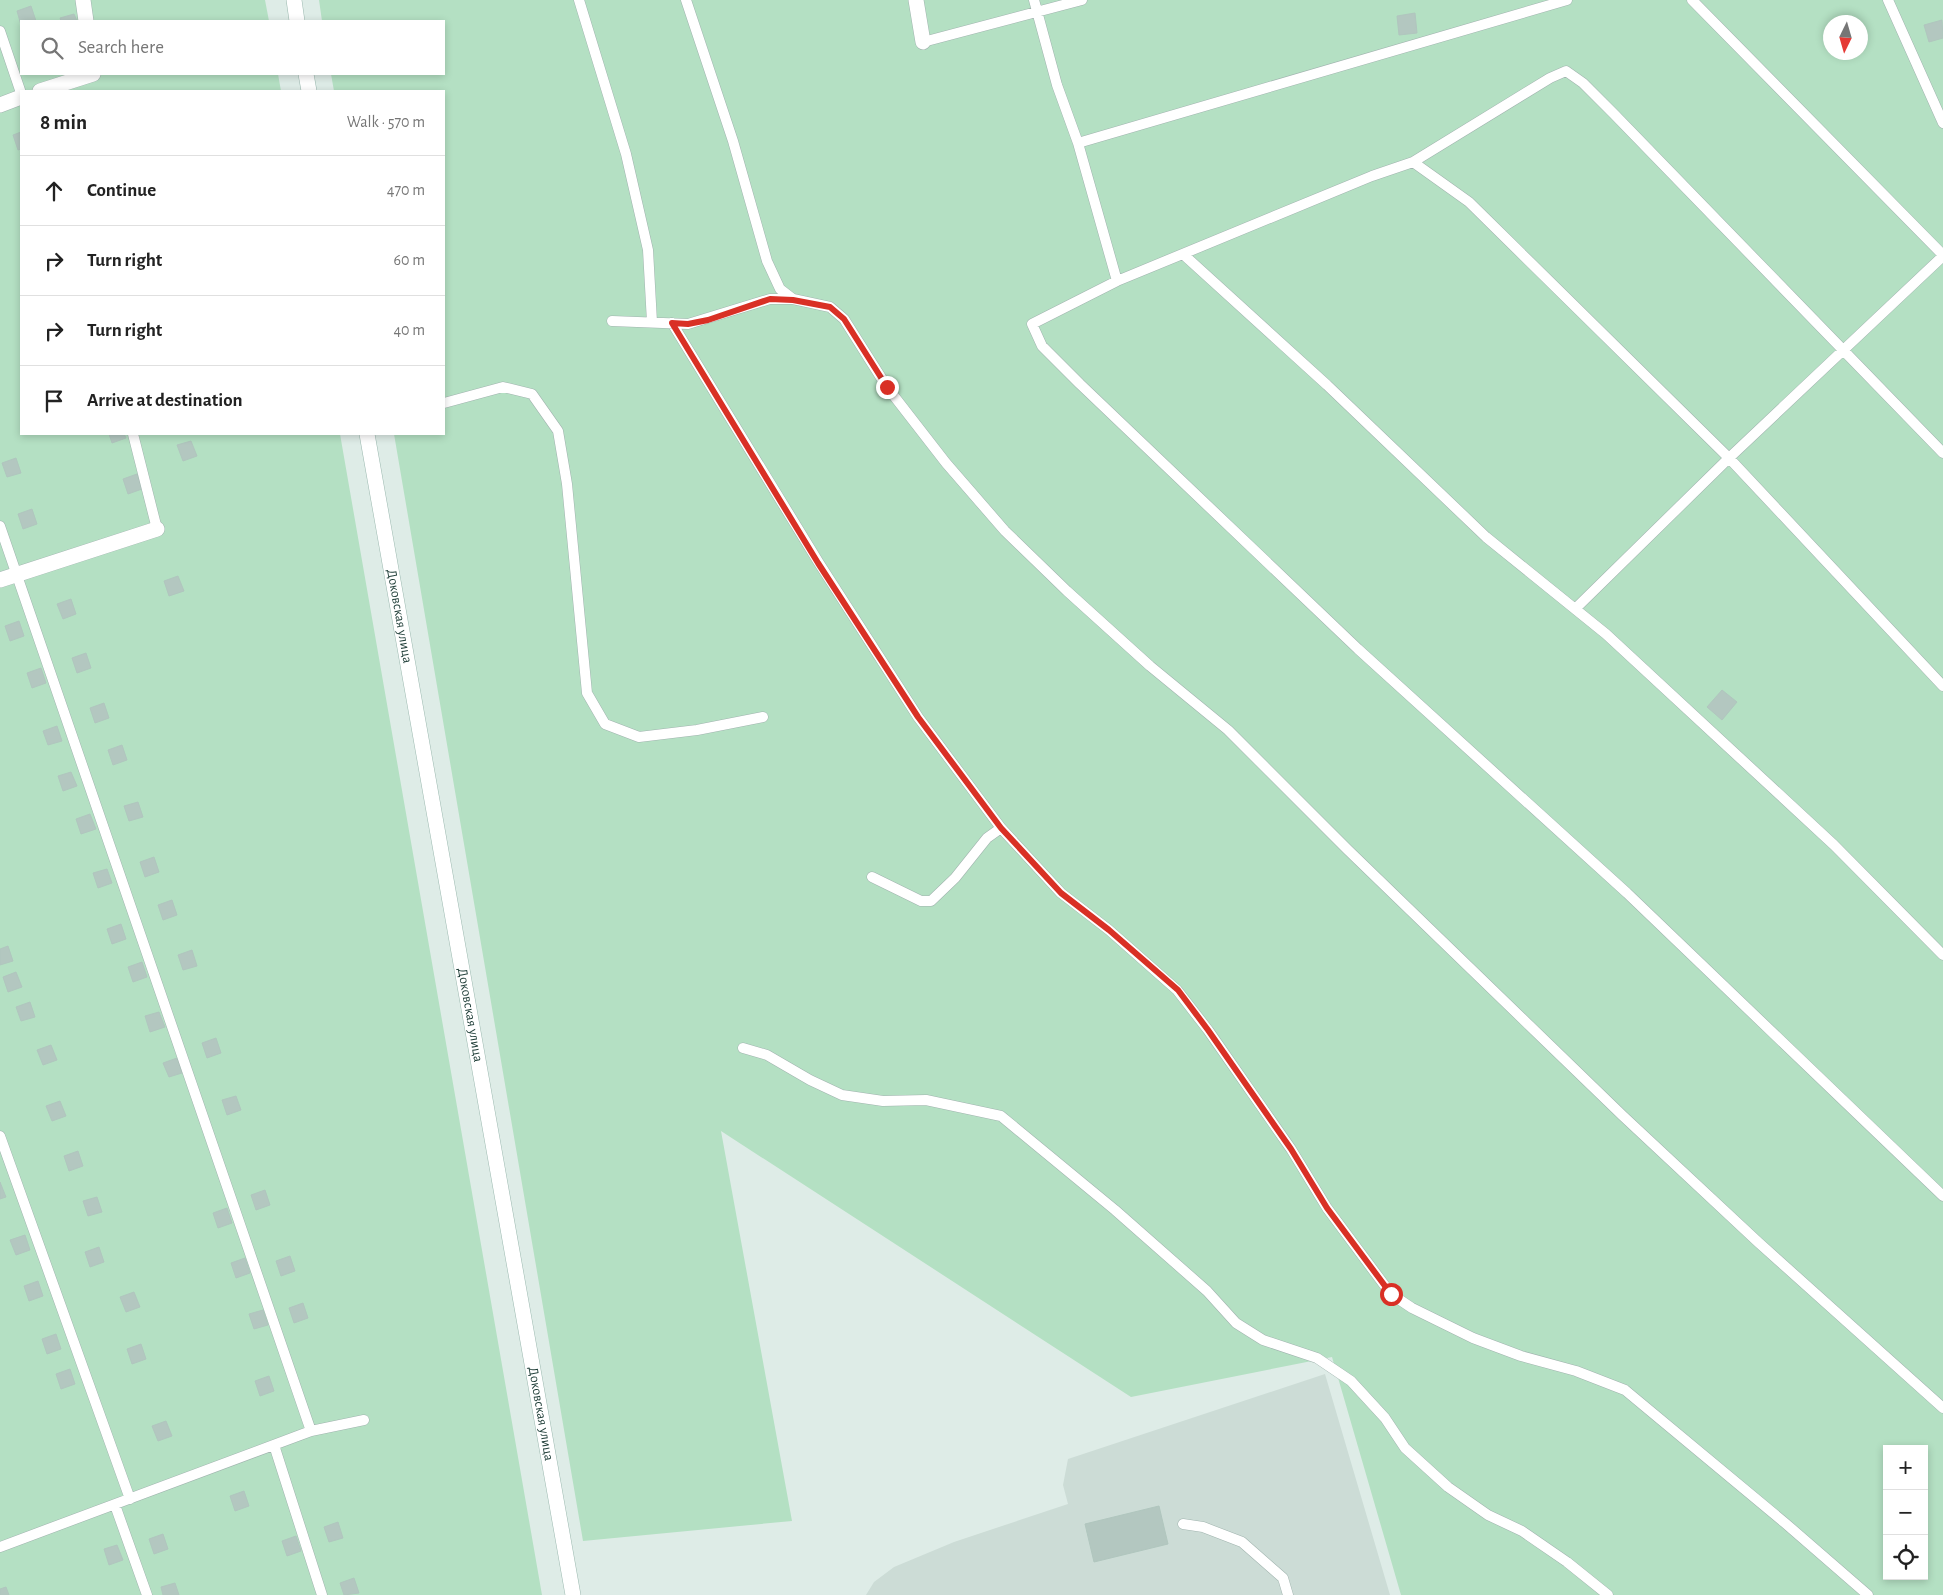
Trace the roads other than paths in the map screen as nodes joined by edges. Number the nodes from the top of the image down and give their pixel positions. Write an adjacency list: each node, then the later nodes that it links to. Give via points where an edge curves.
1 (83, 0): 12 (street)
2 (294, 0): 13 (street)
3 (579, 0): 31 (lane, via 635,192 648,250)
4 (686, 0): 29 (lane, via 733,141 768,261 780,289)
5 (916, 0): 15 (street)
6 (1034, 0): 11 (lane)
7 (1082, 0): 11 (lane)
8 (1567, 0): 24 (lane)
9 (1692, 0): 27 (lane)
10 (1888, 0): 23 (lane)
11 (1038, 12): 15 (lane); 24 (lane, via 1057,85)
12 (86, 20)
13 (297, 20)
14 (0, 31): 18 (lane)
15 (923, 42)
16 (90, 75): 19 (street)
17 (306, 75): 20 (street)
18 (20, 90)
19 (43, 90)
20 (309, 90)
21 (20, 97): 22 (street)
22 (0, 105)
23 (1943, 124)
24 (1078, 143): 28 (lane)
25 (1413, 162): 26 (lane); 33 (lane, via 1550,78 1566,72 1583,83 1614,114); 38 (lane, via 1469,202)
26 (1184, 255): 28 (lane); 43 (lane, via 1327,385 1486,537)
27 (1943, 255): 33 (lane)
28 (1118, 281): 51 (lane, via 1032,324 1042,346 1358,649 1627,893)
29 (793, 300): 32 (lane, via 770,299 688,324); 52 (lane, via 830,307 844,319 887,387 946,463 1005,531 1129,647 1228,730 1623,1116)
30 (612, 321): 31 (lane)
31 (652, 322): 32 (lane)
32 (672, 323): 46 (lane, via 818,563 918,717)
33 (1842, 351): 37 (lane); 38 (lane)
34 (445, 403): 45 (lane, via 503,387 532,394 558,431 567,484 587,693 605,724 639,737)
35 (133, 435): 40 (lane)
36 (367, 435): 62 (street, Доковская улица)
37 (1943, 453)
38 (1729, 458): 43 (lane); 44 (lane)
39 (0, 526): 41 (lane)
40 (156, 528): 41 (street)
41 (17, 574): 42 (street); 54 (lane)
42 (0, 580)
43 (1575, 610): 48 (lane, via 1606,634 1834,845)
44 (1943, 686)
45 (763, 717)
46 (1001, 828): 47 (lane, via 987,838 955,878 931,901 921,902); 65 (lane, via 1061,893 1178,990 1291,1149 1327,1208 1391,1294 1473,1338 1625,1390)
47 (872, 877)
48 (1943, 955)
49 (743, 1048): 64 (lane, via 767,1054 842,1095 883,1102 926,1100 1001,1116 1207,1291 1236,1323 1264,1340 1317,1358 1351,1380 1406,1448 1448,1486 1488,1515 1522,1531 1568,1562)
50 (0, 1136): 56 (lane)
51 (1943, 1196)
52 (1943, 1408)
53 (364, 1420): 54 (lane)
54 (311, 1431): 55 (lane)
55 (274, 1445): 56 (lane); 61 (lane)
56 (130, 1499): 57 (lane)
57 (115, 1505): 59 (lane); 60 (lane)
58 (1184, 1524): 63 (lane, via 1203,1527 1242,1542 1283,1578)
59 (0, 1547)
60 (148, 1595)
61 (322, 1595)
62 (572, 1595)
63 (1288, 1595)
64 (1608, 1595)
65 (1868, 1595)

